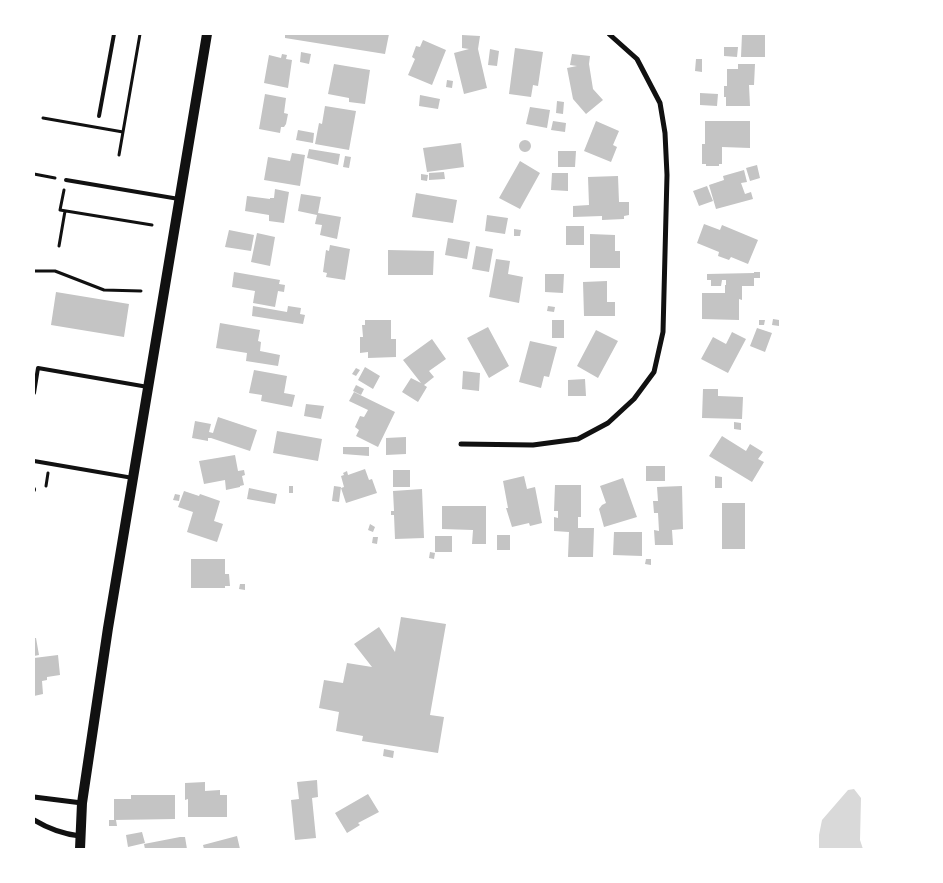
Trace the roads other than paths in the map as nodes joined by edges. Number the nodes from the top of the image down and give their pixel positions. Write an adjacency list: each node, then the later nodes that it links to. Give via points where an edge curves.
1 (114, 34): 4 (lane)
2 (207, 34): 6 (main road)
3 (609, 34): 9 (street, via 637,59 660,103 664,133 667,175 664,332 654,372 634,399 608,423 578,439 533,445)
4 (99, 116)
5 (66, 180): 6 (lane)
6 (179, 198): 7 (main road)
7 (148, 387): 8 (lane, via 38,368); 11 (main road)
8 (34, 393)
9 (461, 444)
10 (34, 462): 11 (lane)
11 (133, 478): 13 (main road)
12 (34, 797): 13 (street)
13 (82, 803): 15 (main road)
14 (34, 820): 15 (street, via 47,828)
15 (80, 836): 16 (main road)
16 (80, 849)

